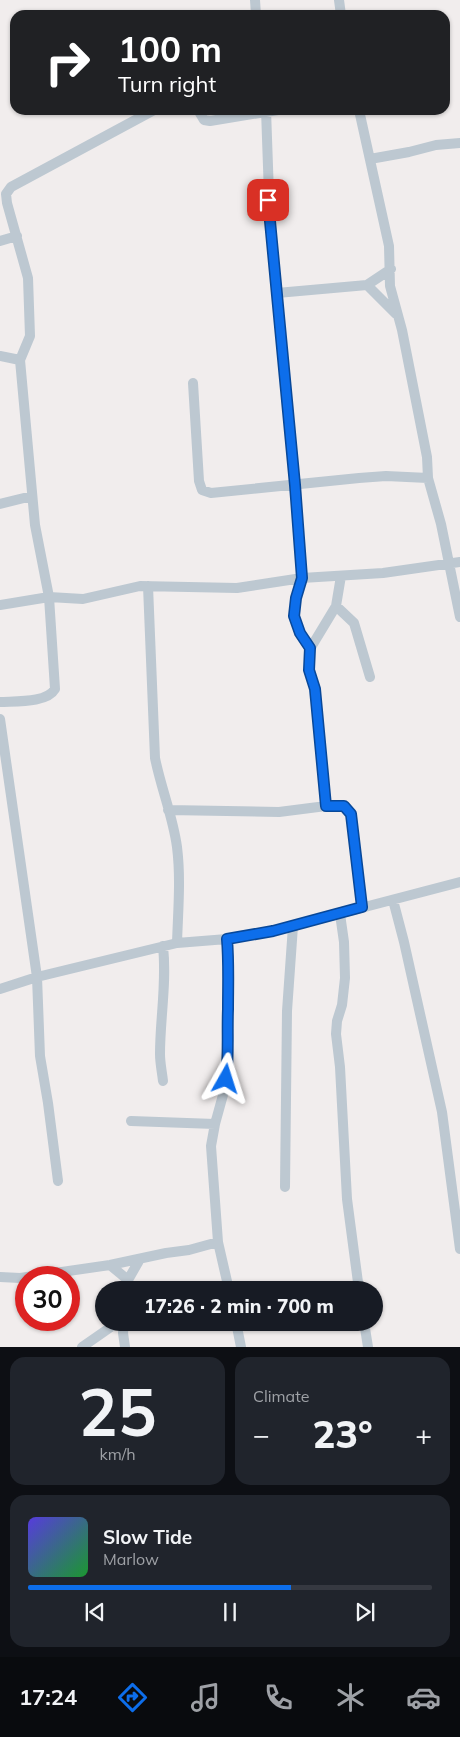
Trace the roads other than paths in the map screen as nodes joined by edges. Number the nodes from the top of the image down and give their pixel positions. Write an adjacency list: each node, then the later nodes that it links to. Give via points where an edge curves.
1 (145, 115): 8 (street, via 11,188 6,194 7,203)
2 (200, 115): 3 (street, via 210,121)
3 (244, 115)
4 (266, 115): 12 (street, via 268,200)
5 (360, 115): 7 (street)
6 (460, 143): 7 (street)
7 (370, 159): 10 (street, via 390,246)
8 (17, 236): 9 (street); 15 (street, via 28,278 30,336)
9 (0, 242)
10 (391, 269): 11 (street); 13 (street, via 390,286)
11 (367, 285): 12 (street); 13 (street)
12 (277, 293): 18 (street)
13 (396, 314): 17 (street, via 427,457)
14 (0, 356): 15 (street)
15 (20, 360): 19 (street)
16 (192, 383): 18 (street, via 202,490 211,493)
17 (428, 478): 18 (street, via 386,476); 21 (street)
18 (295, 485): 23 (street)
19 (32, 496): 20 (street); 25 (street)
20 (0, 504)
21 (455, 563): 22 (street); 28 (street)
22 (341, 576): 23 (street); 27 (street)
23 (302, 578): 24 (street, via 237,588); 29 (street, via 294,616)
24 (148, 586): 25 (street, via 83,600); 34 (street, via 155,758)
25 (49, 597): 26 (street); 31 (street, via 55,688 44,698)
26 (0, 605)
27 (336, 606): 29 (street); 30 (street, via 354,623)
28 (460, 617)
29 (310, 648): 33 (street, via 309,670 315,689)
30 (370, 677)
31 (0, 702)
32 (0, 720): 43 (street)
33 (326, 806): 34 (street, via 278,812); 37 (street, via 344,806 351,814)
34 (168, 810): 41 (street, via 174,827 179,873)
35 (460, 882): 36 (street)
36 (393, 900): 37 (street); 51 (street, via 442,1112)
37 (362, 907): 38 (street)
38 (340, 914): 39 (street); 58 (street, via 345,978 336,1034 347,1199)
39 (293, 926): 40 (street); 49 (street, via 287,1011)
40 (227, 939): 41 (street); 47 (street, via 228,1063)
41 (177, 943): 42 (street)
42 (163, 946): 43 (street); 45 (street, via 165,973 160,1057)
43 (37, 977): 44 (street); 48 (street, via 40,1056)
44 (0, 989)
45 (163, 1081)
46 (131, 1121): 47 (street)
47 (215, 1124): 50 (street, via 211,1146)
48 (58, 1180)
49 (285, 1187)
50 (218, 1242): 52 (street); 57 (street)
51 (460, 1249)
52 (140, 1259): 53 (street); 56 (street)
53 (110, 1265): 54 (street, via 20,1278); 55 (street)
54 (0, 1277)
55 (124, 1281)
56 (129, 1281)
57 (227, 1281)
58 (358, 1281)
59 (105, 1331): 63 (street)
60 (123, 1331): 64 (street)
61 (238, 1331): 65 (street)
62 (365, 1331): 66 (street)
63 (82, 1347)
64 (125, 1347)
65 (241, 1347)
66 (368, 1347)

